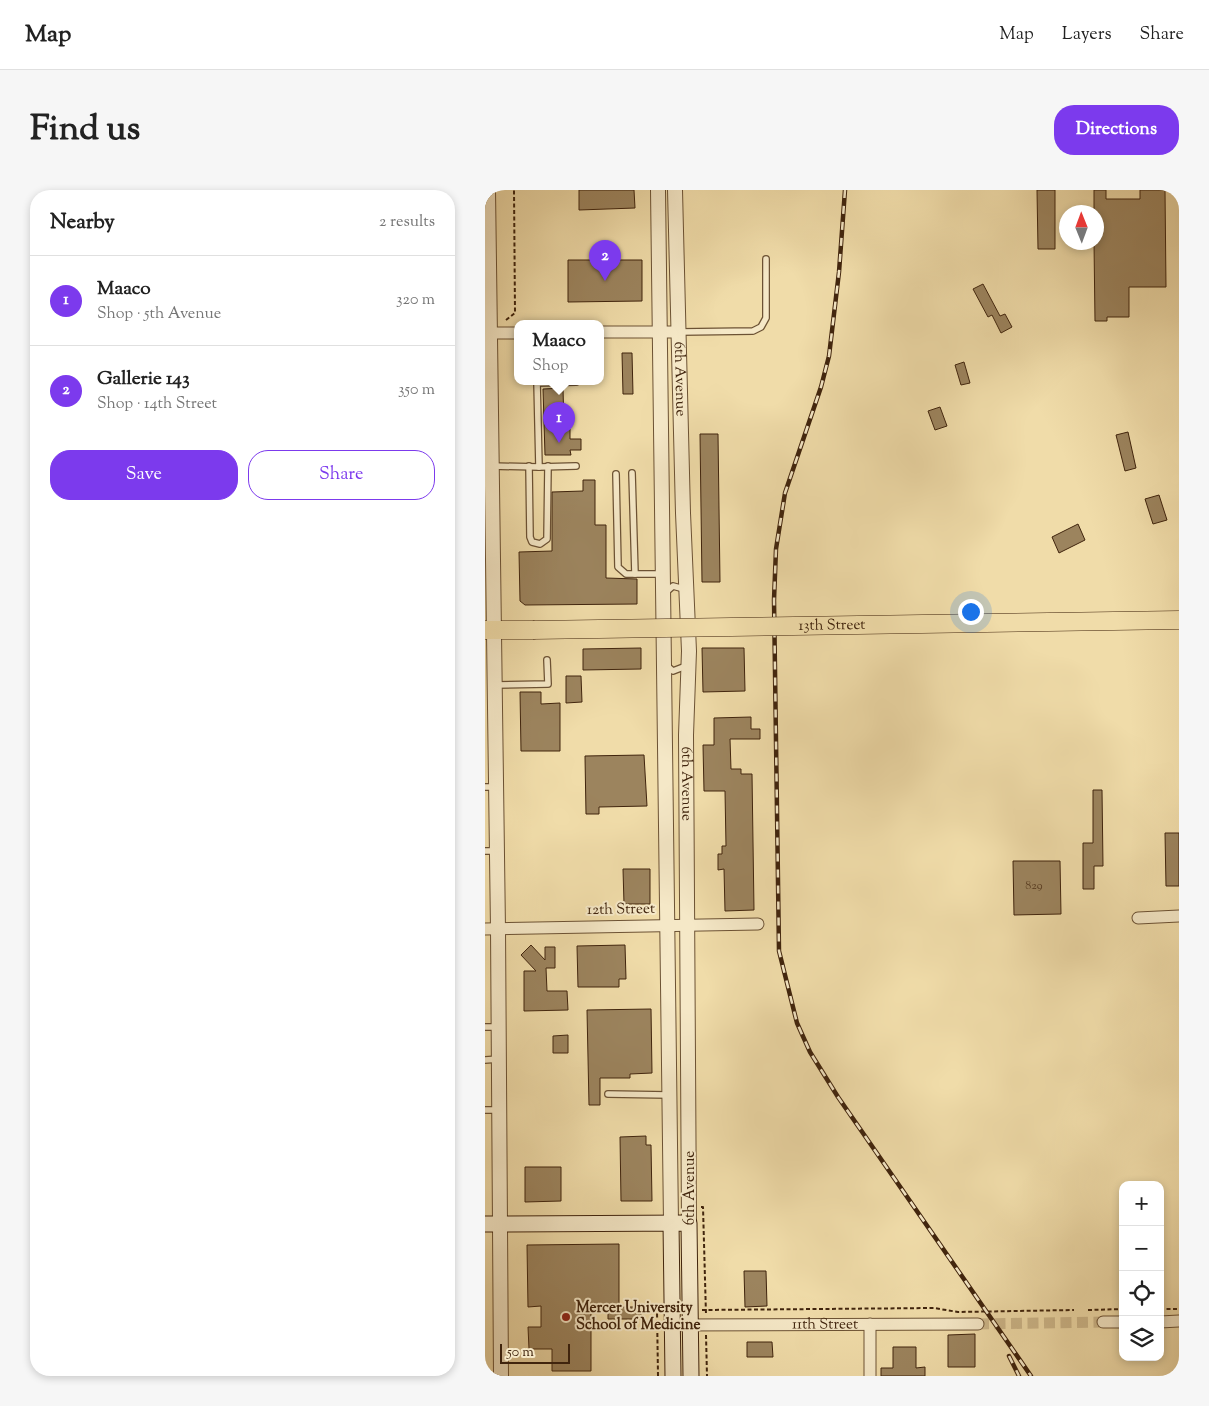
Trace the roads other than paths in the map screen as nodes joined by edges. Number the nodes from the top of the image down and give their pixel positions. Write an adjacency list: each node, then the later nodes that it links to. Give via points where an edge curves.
1 (488, 190): 4 (street)
2 (658, 190): 9 (street, 6th Avenue)
3 (675, 190): 10 (street, 6th Avenue)
4 (486, 231): 6 (street)
5 (765, 259): 10 (lane, via 766,318 761,327 753,331)
6 (486, 263): 11 (street)
7 (514, 332): 11 (street)
8 (604, 332): 9 (street)
9 (661, 332): 10 (street); 23 (street, 6th Avenue)
10 (678, 332): 24 (street, 6th Avenue, via 683,540)
11 (487, 333): 13 (street)
12 (537, 385): 18 (lane)
13 (487, 417): 14 (street)
14 (489, 459): 15 (lane); 21 (street)
15 (529, 466): 16 (lane, via 530,537 532,542 540,544 547,539); 18 (lane)
16 (548, 466): 17 (lane); 18 (lane)
17 (576, 466)
18 (539, 467)
19 (616, 474): 22 (lane, via 618,567 626,574)
20 (632, 474): 22 (lane)
21 (489, 533): 27 (street)
22 (635, 574): 23 (lane)
23 (664, 574): 25 (street, 6th Avenue)
24 (688, 592): 25 (lane, via 677,586 668,588); 30 (street, 6th Avenue)
25 (664, 594): 29 (street, 6th Avenue)
26 (1179, 620): 27 (main road, 13th Street, bridge)
27 (489, 630): 31 (street)
28 (547, 660): 31 (lane, via 548,684)
29 (665, 664): 30 (lane, via 673,671); 36 (street, 6th Avenue)
30 (688, 664): 37 (street, 6th Avenue)
31 (491, 681): 32 (street)
32 (491, 787): 33 (street)
33 (491, 851): 39 (street)
34 (1179, 916): 35 (street)
35 (1138, 918)
36 (669, 924): 37 (street, 12th Street); 39 (street, 12th Street); 43 (street, 6th Avenue)
37 (687, 924): 38 (street, 12th Street); 45 (street, 6th Avenue)
38 (758, 924)
39 (492, 929): 40 (street)
40 (492, 1027): 41 (street)
41 (492, 1060): 44 (street)
42 (608, 1094): 43 (lane)
43 (671, 1095): 46 (street, 6th Avenue)
44 (492, 1110): 47 (street)
45 (689, 1222): 46 (main road); 55 (main road, 6th Avenue)
46 (671, 1223): 47 (main road); 54 (main road, 6th Avenue)
47 (492, 1224): 56 (street)
48 (1179, 1321): 51 (street)
49 (1103, 1322): 50 (street)
50 (1119, 1322)
51 (1164, 1322)
52 (870, 1324): 53 (street, 11th Street); 55 (street, 11th Street); 59 (street)
53 (978, 1324)
54 (673, 1325): 55 (street, 11th Street); 57 (main road, 6th Avenue)
55 (691, 1325): 58 (main road, 6th Avenue)
56 (501, 1376)
57 (673, 1376)
58 (691, 1376)
59 (870, 1376)

